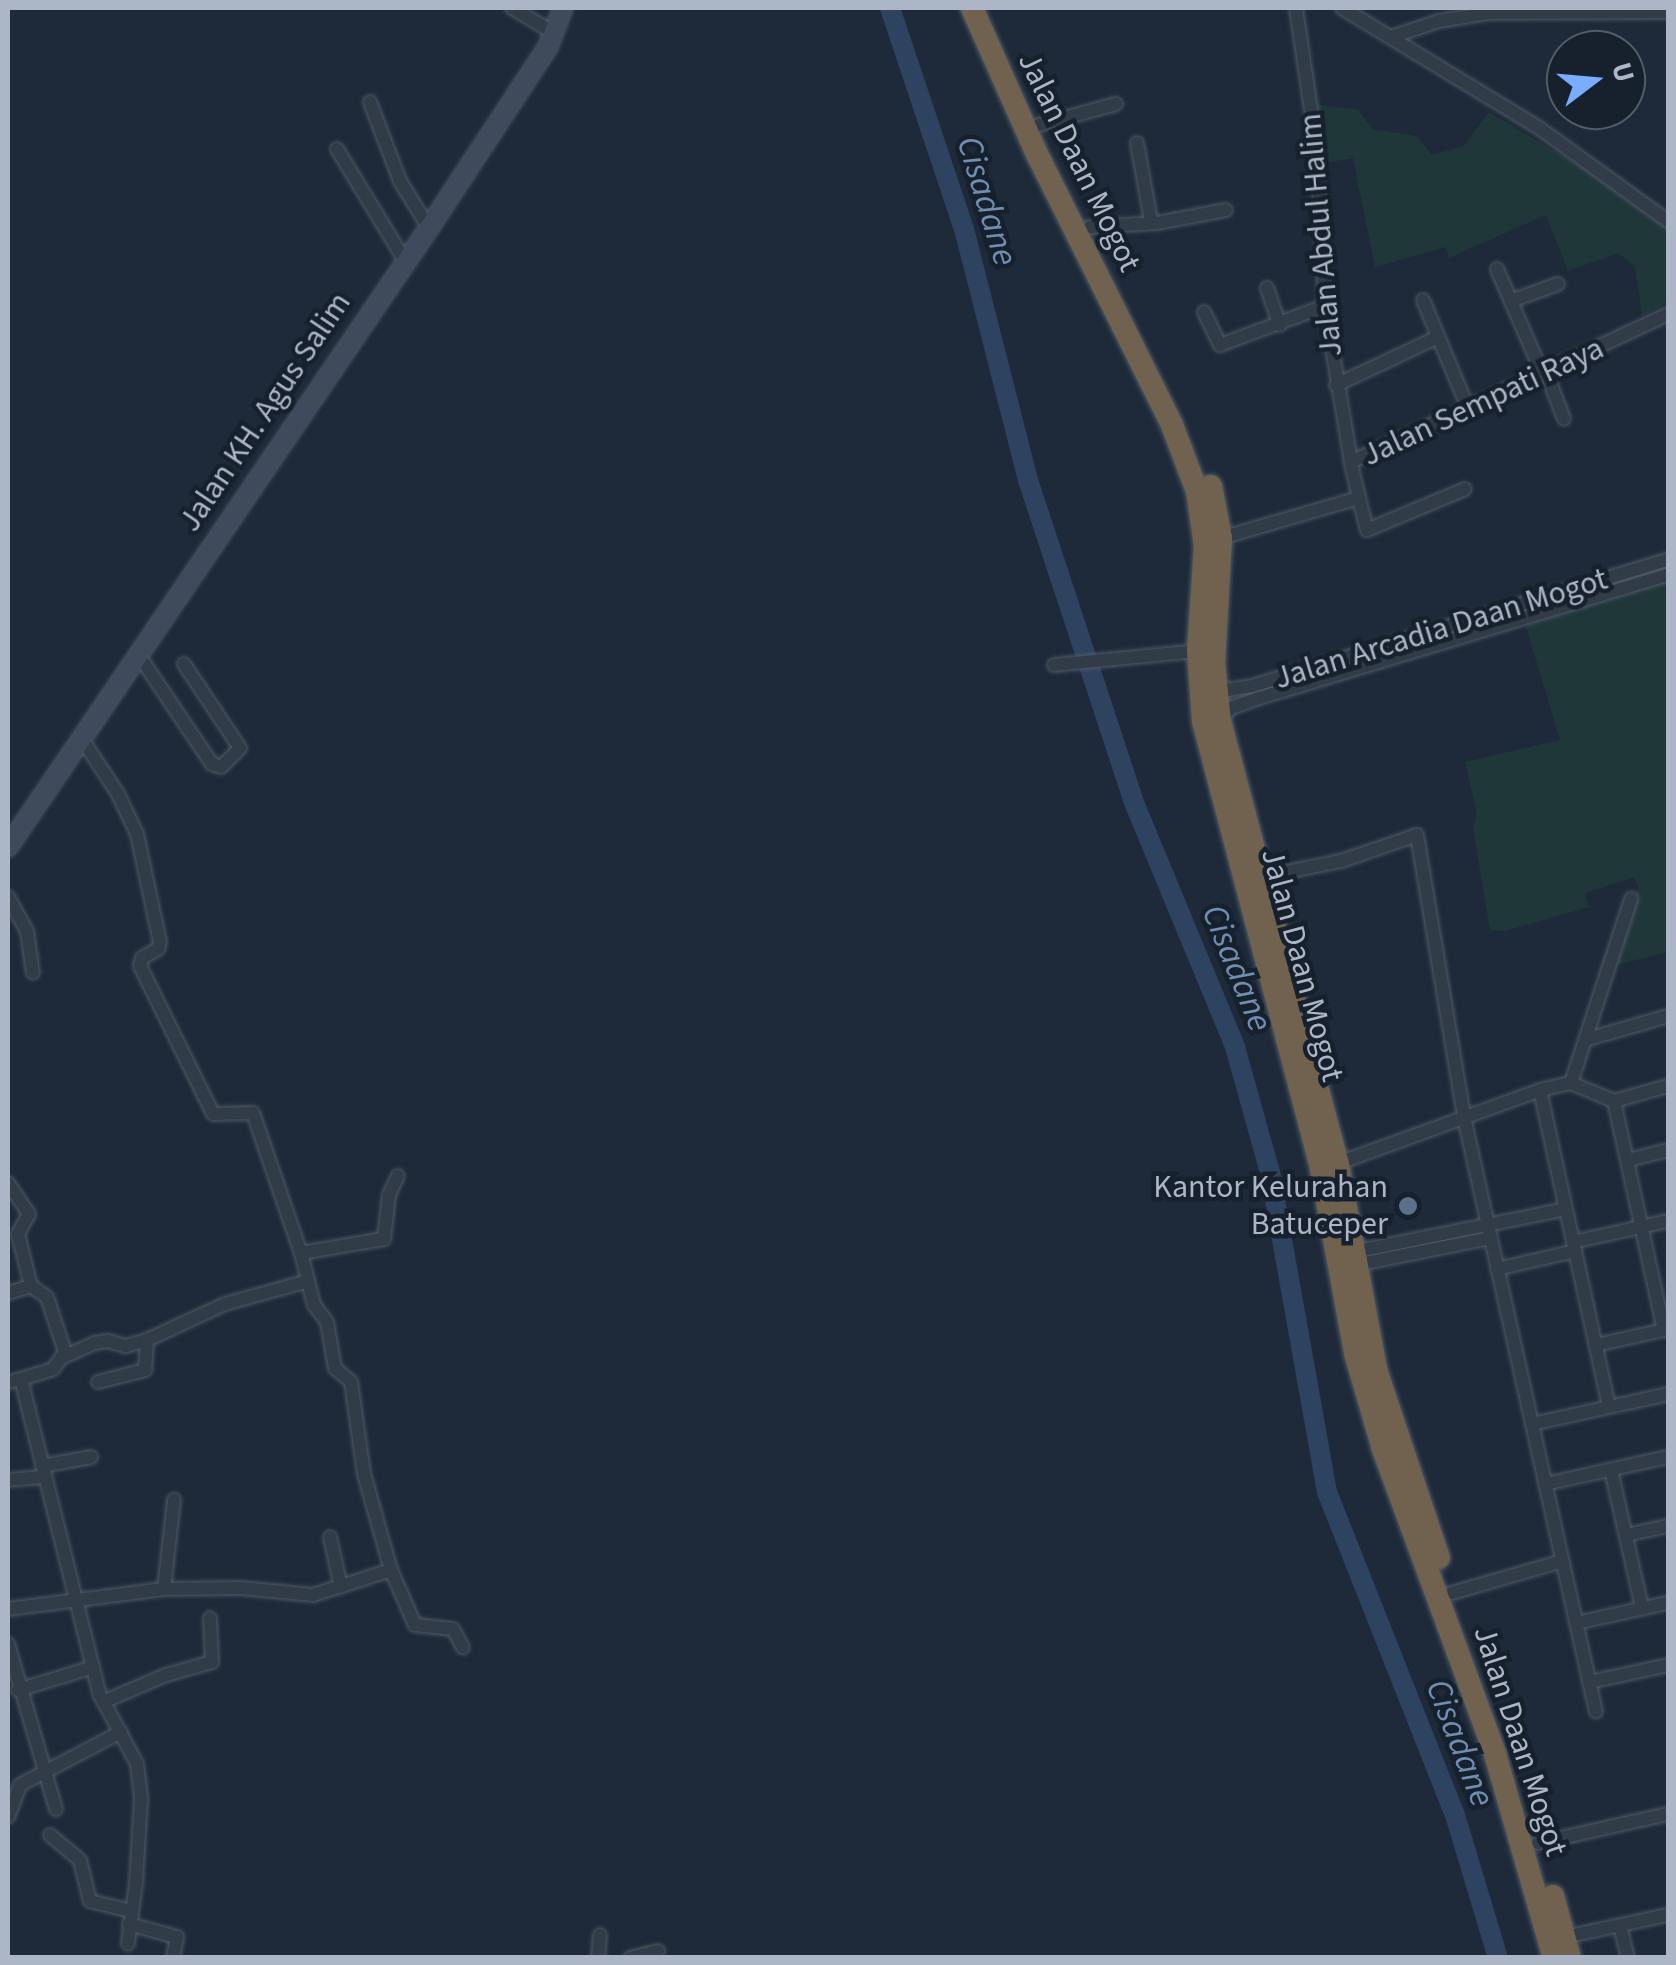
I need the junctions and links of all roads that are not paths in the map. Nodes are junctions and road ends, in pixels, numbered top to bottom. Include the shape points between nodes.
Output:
1 (512, 8) edge
2 (564, 8) edge
3 (972, 8) edge
4 (988, 8) edge
5 (1296, 8) edge
6 (1342, 8) edge
7 (1667, 10) edge
8 (554, 33) junction
9 (1391, 36) junction
10 (370, 102) dead end
11 (1116, 104) dead end
12 (1039, 125) junction
13 (1137, 143) dead end
14 (337, 149) dead end
15 (1226, 210) dead end
16 (1151, 221) junction
17 (1668, 222) edge
18 (1090, 227) junction
19 (429, 228) junction
20 (405, 261) junction
21 (1497, 269) dead end
22 (1558, 284) dead end
23 (1112, 286) junction
24 (1267, 288) dead end
25 (1423, 300) dead end
26 (1511, 301) junction
27 (1325, 306) junction
28 (1204, 312) dead end
29 (1668, 314) edge
30 (1280, 325) junction
31 (1438, 337) junction
32 (1544, 373) junction
33 (1336, 386) junction
34 (1468, 408) junction
35 (1564, 419) dead end
36 (1351, 462) junction
37 (1464, 489) dead end
38 (1359, 498) junction
39 (1221, 538) junction
40 (1668, 560) edge
41 (1668, 575) edge
42 (1198, 651) junction
43 (138, 654) junction
44 (184, 664) dead end
45 (1054, 665) dead end
46 (1215, 683) junction
47 (1220, 720) junction
48 (82, 739) junction
49 (8, 846) edge
50 (1262, 877) junction
51 (8, 897) edge
52 (1630, 899) dead end
53 (33, 973) dead end
54 (1668, 1016) edge
55 (1588, 1039) junction
56 (1571, 1083) junction
57 (1668, 1086) edge
58 (1540, 1090) junction
59 (1614, 1100) junction
60 (1464, 1117) junction
61 (1668, 1150) edge
62 (1628, 1160) junction
63 (1330, 1166) junction
64 (398, 1176) dead end
65 (8, 1184) edge
66 (1566, 1208) junction
67 (1668, 1221) edge
68 (1644, 1226) junction
69 (1489, 1231) junction
70 (1574, 1246) junction
71 (302, 1253) junction
72 (1354, 1258) junction
73 (1497, 1269) junction
74 (308, 1281) junction
75 (31, 1286) junction
76 (8, 1293) edge
77 (1666, 1330) edge
78 (146, 1340) junction
79 (1596, 1345) junction
80 (66, 1354) junction
81 (14, 1380) edge
82 (98, 1382) dead end
83 (1668, 1394) edge
84 (1609, 1407) junction
85 (1532, 1424) junction
86 (1668, 1457) edge
87 (91, 1458) dead end
88 (1612, 1470) junction
89 (44, 1472) junction
90 (8, 1480) edge
91 (1545, 1484) junction
92 (174, 1500) dead end
93 (1668, 1526) edge
94 (1626, 1535) junction
95 (330, 1538) dead end
96 (1562, 1561) junction
97 (392, 1570) junction
98 (340, 1587) junction
99 (164, 1589) junction
100 (1452, 1593) junction
101 (75, 1600) junction
102 (1668, 1603) edge
103 (1642, 1608) junction
104 (8, 1609) edge
105 (210, 1618) dead end
106 (1576, 1623) junction
107 (8, 1644) edge
108 (463, 1648) dead end
109 (1668, 1665) edge
110 (93, 1666) junction
111 (1589, 1682) junction
112 (18, 1690) junction
113 (104, 1702) junction
114 (1596, 1712) dead end
115 (121, 1732) junction
116 (44, 1774) junction
117 (56, 1809) dead end
118 (1668, 1814) edge
119 (8, 1817) edge
120 (50, 1835) dead end
121 (1538, 1843) junction
122 (1668, 1914) edge
123 (130, 1918) junction
124 (1620, 1926) junction
125 (600, 1935) dead end
126 (128, 1943) dead end
127 (658, 1950) dead end
128 (1563, 1951) edge
129 (173, 1958) edge
130 (598, 1958) edge
131 (630, 1958) edge
132 (1628, 1958) edge

1 - 8 street
2 - 8 street, Jalan KH. Agus Salim
3 - 23 highway, Jalan Daan Mogot via 1011,100
4 - 12 highway, Jalan Daan Mogot
5 - 27 street, Jalan Abdul Halim via 1317,150
6 - 9 street
7 - 9 street via 1489,13
8 - 19 street, Jalan KH. Agus Salim
9 - 17 street via 1539,128
10 - 19 street via 400,181
11 - 12 street
12 - 18 highway, Jalan Daan Mogot
13 - 16 street
14 - 20 street
15 - 16 street
16 - 18 street
18 - 23 highway, Jalan Daan Mogot
19 - 20 street, Jalan KH. Agus Salim
20 - 43 street, Jalan KH. Agus Salim
21 - 26 street
22 - 26 street
23 - 39 highway, Jalan Daan Mogot via 1200,453
23 - 42 highway, Jalan Daan Mogot via 1197,491 1205,546
24 - 30 street
25 - 31 street
26 - 32 street
27 - 30 street
27 - 33 street, Jalan Abdul Halim
28 - 30 street via 1220,346
29 - 32 street, Jalan Sempati Raya
31 - 33 street
31 - 34 street
32 - 34 street, Jalan Sempati Raya
32 - 35 street
33 - 36 street, Jalan Abdul Halim
34 - 36 street, Jalan Sempati Raya
36 - 38 street, Jalan Sempati Raya
37 - 38 street via 1367,530
38 - 39 street, Jalan Sempati Raya
39 - 46 highway, Jalan Daan Mogot
40 - 46 street, Jalan Arcadia Daan Mogot via 1252,686 1227,690
41 - 47 street, Jalan Arcadia Daan Mogot via 1239,704
42 - 45 street
42 - 63 highway, Jalan Daan Mogot via 1203,721
43 - 44 street via 220,768 240,748
43 - 48 street, Jalan KH. Agus Salim
46 - 47 highway, Jalan Daan Mogot
47 - 50 highway, Jalan Daan Mogot
48 - 49 street, Jalan KH. Agus Salim
48 - 71 street via 137,834 160,942 140,966 213,1114 253,1113
50 - 60 street via 1417,835
50 - 63 highway, Jalan Daan Mogot
51 - 53 street via 28,931
52 - 55 street
54 - 55 street
55 - 56 street
56 - 58 street
56 - 59 street
57 - 59 street
58 - 60 street
58 - 66 street
59 - 62 street
60 - 63 street
60 - 69 street
61 - 62 street
62 - 68 street
63 - 72 highway, Jalan Daan Mogot
63 - 128 highway, Jalan Daan Mogot via 1355,1354 1368,1401
64 - 71 street via 381,1242
65 - 75 street via 29,1214 18,1234
66 - 69 street
66 - 70 street
67 - 68 street
68 - 70 street
68 - 77 street
69 - 72 street
69 - 73 street
70 - 73 street
70 - 79 street
71 - 74 street
72 - 100 highway, Jalan Daan Mogot via 1389,1417
73 - 85 street
74 - 78 street via 224,1304
74 - 97 street via 314,1305 326,1318 335,1368 351,1382 364,1474
75 - 76 street
75 - 80 street via 48,1297
77 - 79 street
78 - 80 street via 126,1346 101,1341
78 - 82 street via 145,1370
79 - 84 street
80 - 81 street via 53,1369
81 - 89 street
83 - 84 street
84 - 85 street
85 - 91 street
86 - 88 street
87 - 89 street
88 - 91 street
88 - 94 street
89 - 90 street
89 - 101 street
91 - 96 street
92 - 99 street
93 - 94 street
94 - 103 street
95 - 98 street
96 - 100 street
96 - 106 street
97 - 98 street
97 - 108 street via 416,1625 453,1629
98 - 99 street via 301,1596
99 - 101 street
100 - 121 highway, Jalan Daan Mogot
101 - 104 street
101 - 110 street
102 - 103 street
103 - 106 street
105 - 113 street via 212,1662
106 - 111 street
107 - 112 street
109 - 111 street
110 - 112 street
110 - 113 street
111 - 114 street
112 - 116 street
113 - 115 street
115 - 116 street
115 - 123 street via 140,1780
116 - 117 street
116 - 119 street via 19,1787
118 - 121 street
120 - 123 street via 80,1860 90,1901
121 - 128 highway, Jalan Daan Mogot
122 - 124 street
123 - 126 street
123 - 129 street via 177,1937
124 - 128 street
124 - 132 street
125 - 130 street
127 - 131 street

